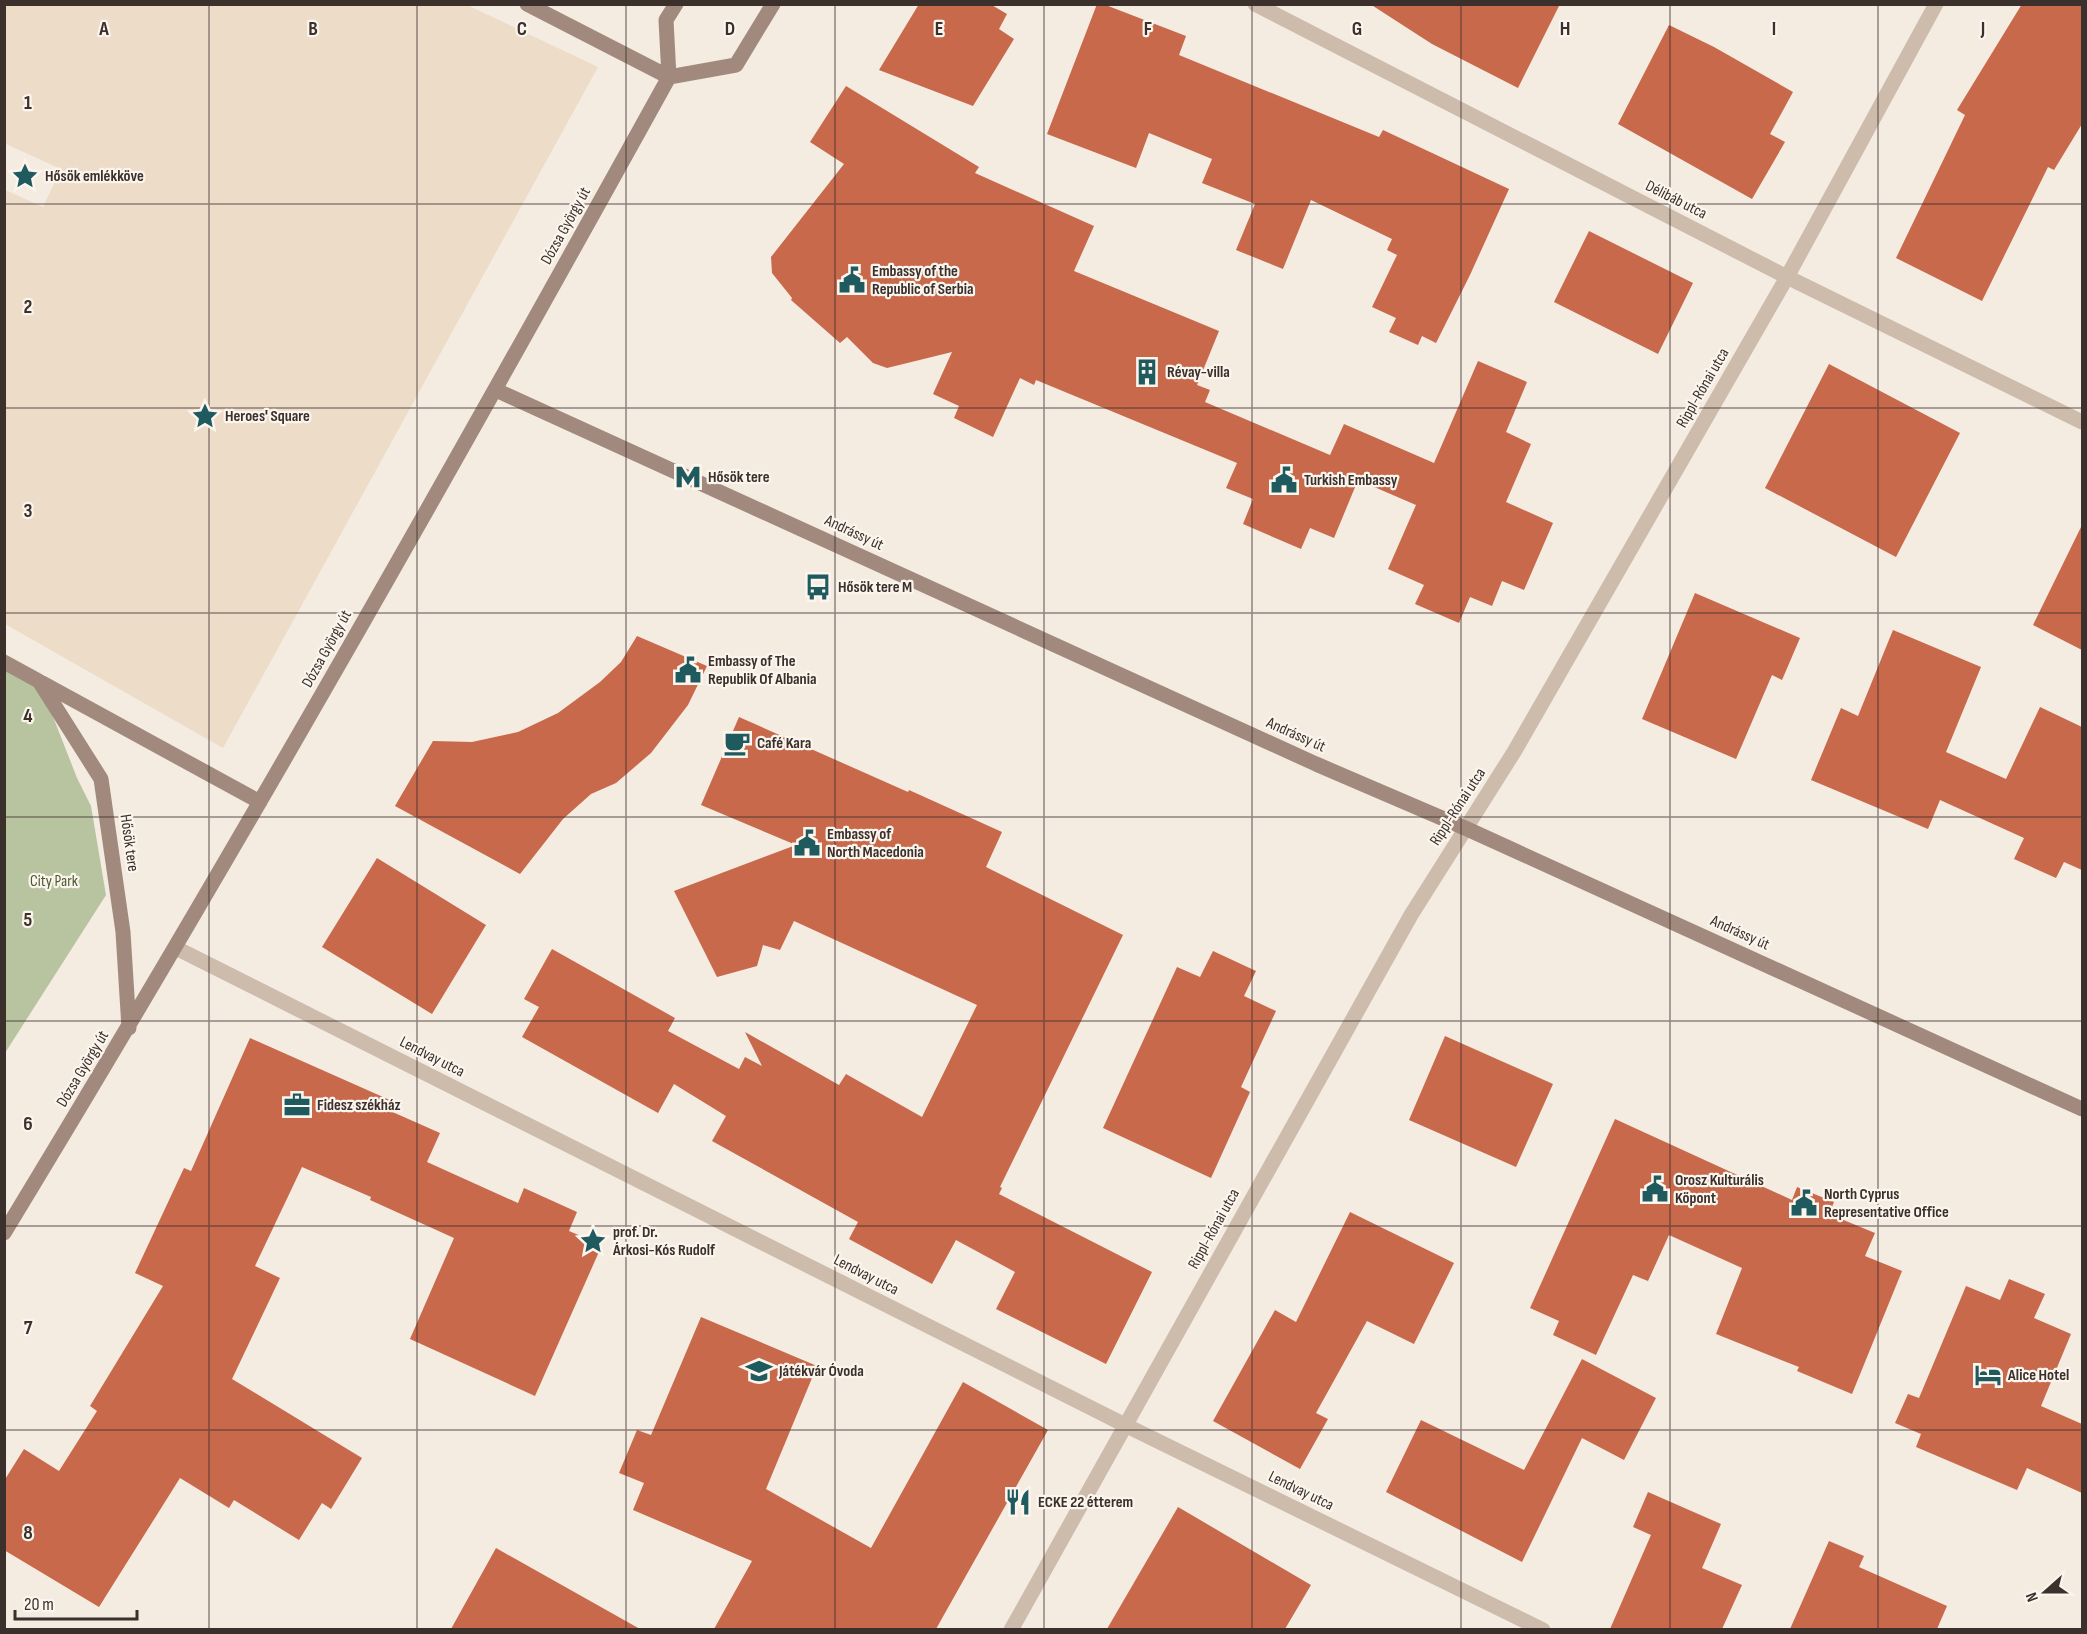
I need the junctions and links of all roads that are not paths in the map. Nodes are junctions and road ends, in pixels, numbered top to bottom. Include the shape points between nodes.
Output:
1 (527, 4) edge
2 (676, 4) edge
3 (773, 4) edge
4 (1255, 4) edge
5 (1936, 4) edge
6 (669, 77) junction
7 (1788, 277) junction
8 (496, 390) junction
9 (2082, 423) edge
10 (4, 662) edge
11 (39, 681) junction
12 (260, 802) junction
13 (1465, 828) junction
14 (176, 948) junction
15 (129, 1028) junction
16 (2082, 1108) edge
17 (4, 1233) edge
18 (1125, 1425) junction
19 (1011, 1629) edge
20 (1543, 1629) edge

1 - 6 main road
2 - 6 main road via 666,20
3 - 6 main road via 736,65
4 - 7 street, Délibáb utca
5 - 7 street, Rippl-Rónai utca
6 - 8 main road, Dózsa György út
7 - 9 street, Délibáb utca
7 - 13 street, Rippl-Rónai utca via 1514,752
8 - 12 main road, Dózsa György út
8 - 13 main road, Andrássy út via 1316,764
10 - 11 main road
11 - 12 main road
11 - 15 main road, Hősök tere via 101,779 123,932
12 - 14 main road, Dózsa György út
13 - 16 main road, Andrássy út
13 - 18 street, Rippl-Rónai utca via 1411,915
14 - 15 main road, Dózsa György út
14 - 18 street, Lendvay utca
15 - 17 main road, Dózsa György út
18 - 19 street, Rippl-Rónai utca
18 - 20 street, Lendvay utca

